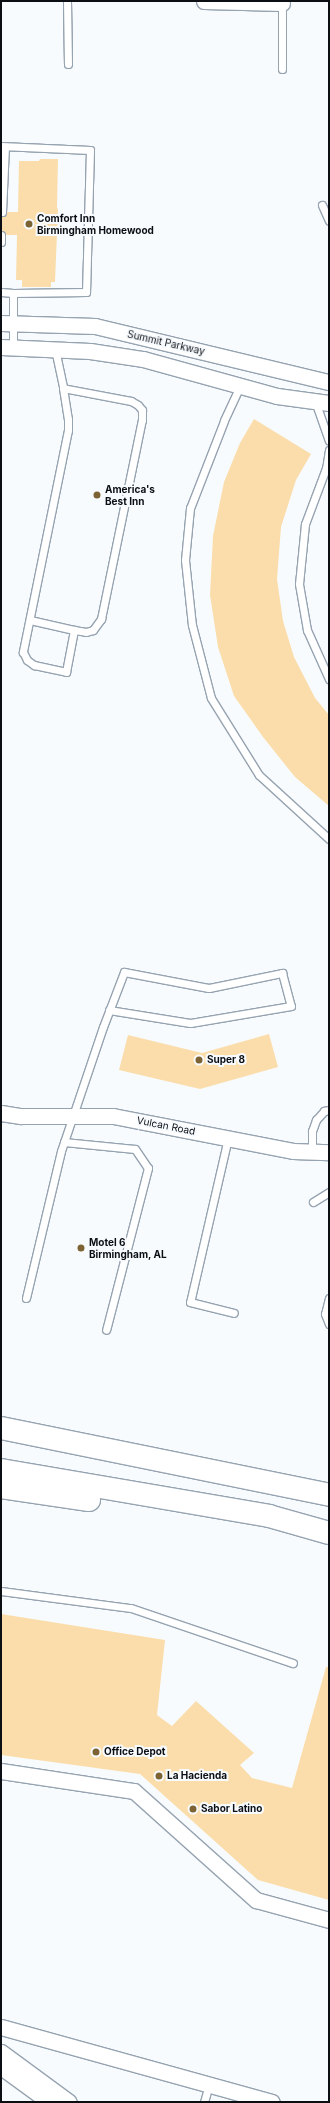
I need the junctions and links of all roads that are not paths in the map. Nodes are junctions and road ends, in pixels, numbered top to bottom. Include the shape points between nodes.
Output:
1 (67, 1) edge
2 (204, 1) edge
3 (282, 2) edge
4 (68, 64) dead end
5 (282, 69) dead end
6 (3, 146) edge
7 (322, 205) dead end
8 (2, 212) dead end
9 (329, 221) edge
10 (1, 235) edge
11 (1, 242) edge
12 (1, 292) edge
13 (13, 293) junction
14 (7, 324) edge
15 (7, 347) edge
16 (56, 349) junction
17 (329, 382) edge
18 (240, 386) junction
19 (63, 388) junction
20 (322, 402) edge
21 (329, 441) edge
22 (329, 450) edge
23 (30, 620) junction
24 (74, 630) junction
25 (329, 679) edge
26 (329, 839) edge
27 (109, 1010) junction
28 (329, 1110) edge
29 (1, 1113) edge
30 (73, 1116) junction
31 (228, 1138) junction
32 (64, 1142) junction
33 (324, 1153) edge
34 (329, 1192) edge
35 (313, 1202) dead end
36 (26, 1298) dead end
37 (329, 1298) edge
38 (234, 1313) dead end
39 (329, 1324) edge
40 (106, 1330) dead end
41 (1, 1428) edge
42 (1, 1470) edge
43 (1, 1487) edge
44 (329, 1495) edge
45 (270, 1516) junction
46 (329, 1533) edge
47 (1, 1591) edge
48 (293, 1663) dead end
49 (1, 1771) edge
50 (329, 1920) edge
51 (1, 2027) edge
52 (1, 2052) edge
53 (1, 2067) edge
54 (209, 2085) junction
55 (49, 2102) edge
56 (69, 2102) edge
57 (204, 2102) edge
58 (272, 2102) edge

1 - 4 lane
2 - 3 street
3 - 5 lane
6 - 8 lane
6 - 13 lane via 90,150 86,292
7 - 9 lane
10 - 11 lane
12 - 13 lane
13 - 14 lane
14 - 15 lane
14 - 17 street, Summit Parkway via 95,326
15 - 16 street, Summit Parkway
16 - 18 street, Summit Parkway via 143,359
16 - 19 lane
18 - 20 street, Summit Parkway via 277,396
18 - 26 lane via 190,508 185,560 192,625 211,698 258,775
19 - 23 lane via 68,430
19 - 24 lane via 131,402 142,410 101,619 93,630
20 - 21 lane
22 - 25 lane via 326,468 305,524 299,584 307,630
23 - 24 lane
23 - 24 lane via 24,652 27,660 34,665 66,672
27 - 27 lane via 124,972 209,988 282,973 291,1006 190,1023
27 - 30 lane
28 - 33 lane via 324,1111 316,1120 312,1131
29 - 30 street, Vulcan Road via 21,1116
30 - 31 street, Vulcan Road via 113,1116
30 - 32 lane
31 - 33 street, Vulcan Road via 294,1151
31 - 38 lane via 190,1302
32 - 36 lane
32 - 40 lane via 135,1149 148,1168
34 - 35 lane
37 - 39 lane via 325,1314
41 - 44 highway
42 - 45 highway
43 - 45 highway via 189,1515
45 - 46 highway
47 - 48 lane via 131,1608
49 - 50 street via 134,1791 256,1900
51 - 54 street
52 - 56 street
53 - 55 street
54 - 57 lane
54 - 58 street

